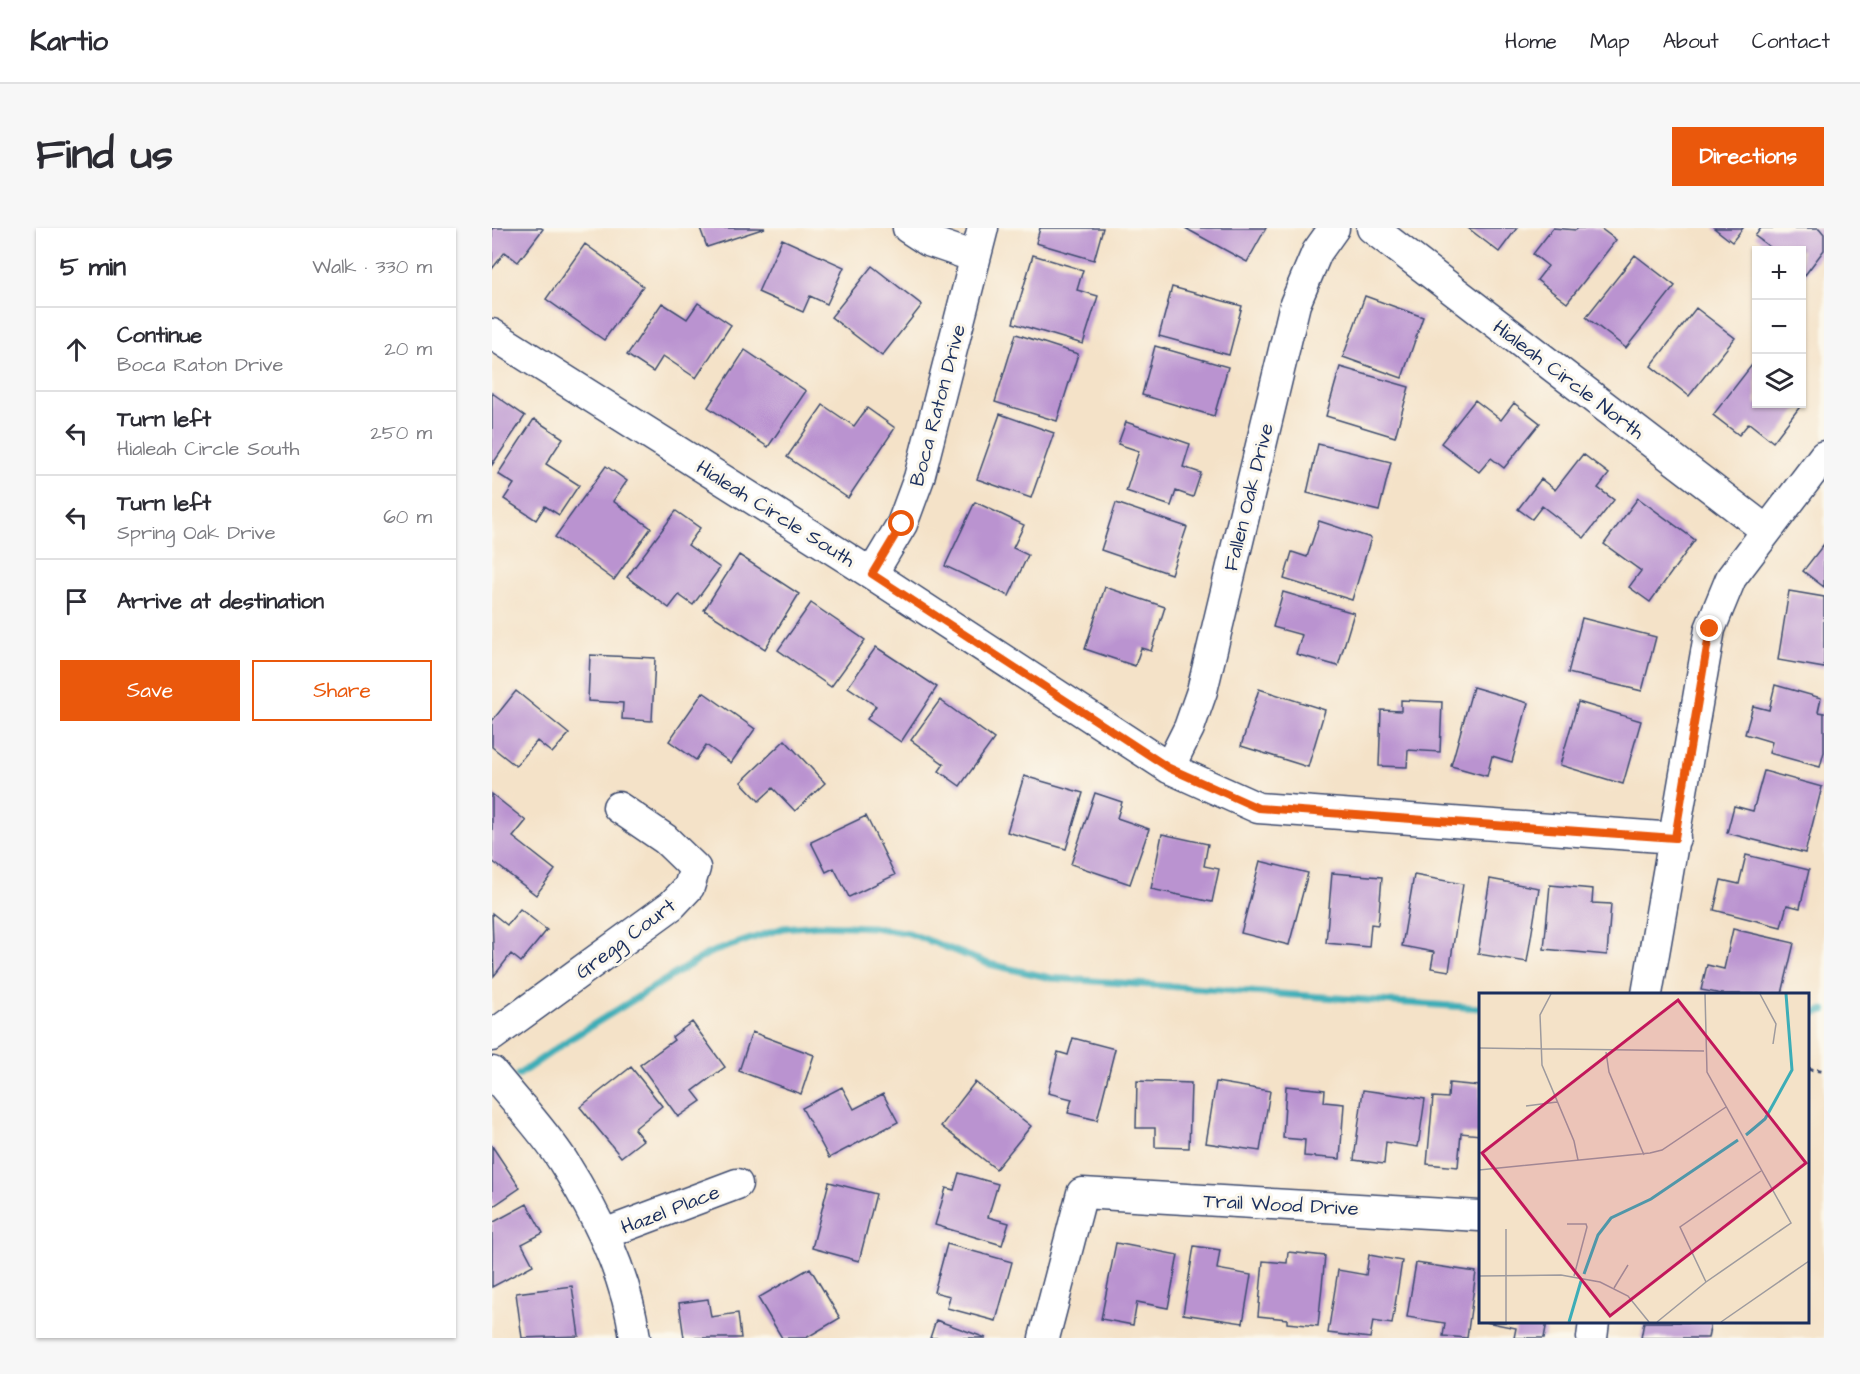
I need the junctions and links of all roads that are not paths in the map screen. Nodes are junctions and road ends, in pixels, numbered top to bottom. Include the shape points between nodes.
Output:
1 (908, 228) edge
2 (983, 228) edge
3 (1334, 228) edge
4 (1372, 228) edge
5 (975, 257) junction
6 (492, 334) edge
7 (1824, 456) edge
8 (1766, 530) junction
9 (872, 574) junction
10 (1169, 768) junction
11 (618, 807) dead end
12 (1675, 838) junction
13 (1647, 993) edge
14 (492, 1036) edge
15 (492, 1072) edge
16 (737, 1184) dead end
17 (1479, 1216) edge
18 (604, 1234) junction
19 (1594, 1323) edge
20 (635, 1338) edge
21 (1044, 1338) edge
22 (1592, 1338) edge

1 - 5 street via 928,241
2 - 5 street, Boca Raton Drive
3 - 10 street, Fallen Oak Drive via 1317,252 1295,304 1202,691 1189,729
4 - 8 street, Hialeah Circle North
5 - 9 street, Boca Raton Drive via 919,478 902,524
6 - 9 street, Hialeah Circle South
7 - 8 street
8 - 12 street via 1731,578 1710,629
9 - 10 street, Hialeah Circle South
10 - 12 street, Hialeah Circle South via 1258,808
11 - 14 street, Gregg Court via 665,839 695,868 689,887 672,905
12 - 13 street
15 - 18 street via 562,1160
16 - 18 street, Hazel Place
17 - 21 street, Trail Wood Drive via 1082,1193
18 - 20 street via 632,1313
19 - 22 street

